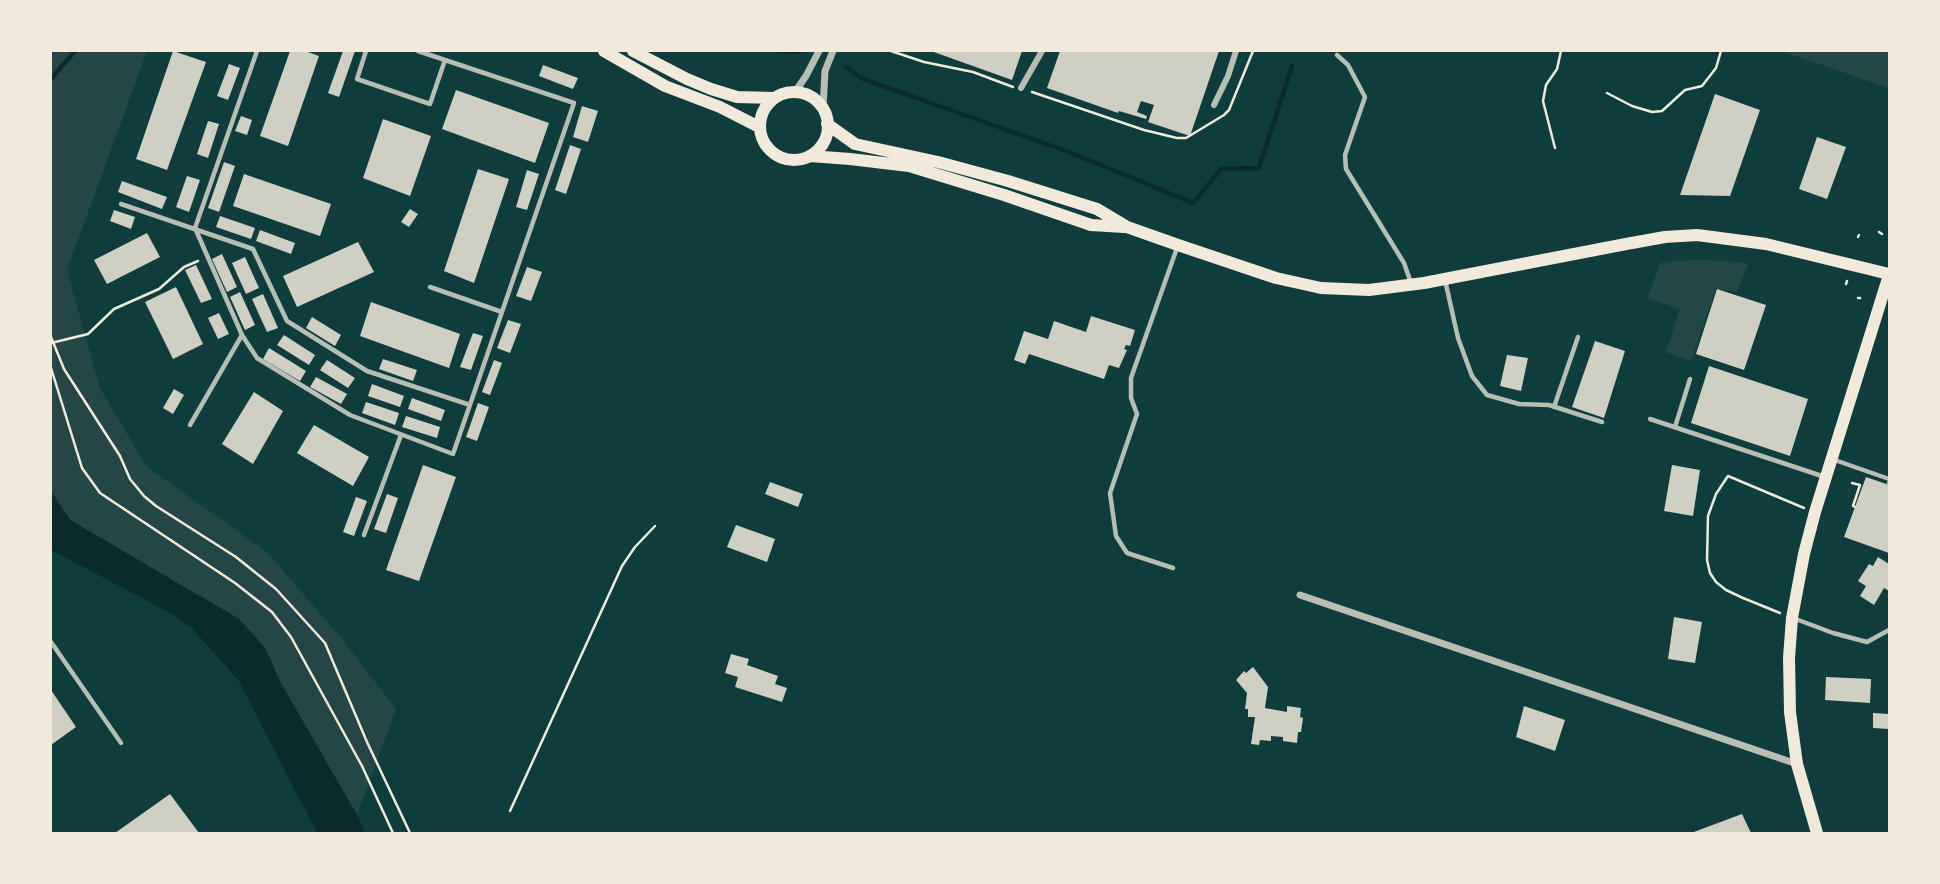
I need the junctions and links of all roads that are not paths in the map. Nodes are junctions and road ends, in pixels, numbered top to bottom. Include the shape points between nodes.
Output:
1 (257, 51) edge
2 (366, 51) edge
3 (419, 51) edge
4 (604, 51) edge
5 (633, 51) edge
6 (819, 51) edge
7 (833, 51) edge
8 (1042, 51) edge
9 (1236, 51) edge
10 (1337, 55) dead end
11 (445, 60) junction
12 (1021, 88) road end
13 (795, 92) junction
14 (774, 98) junction
15 (1214, 105) dead end
16 (822, 108) junction
17 (827, 124) junction
18 (759, 127) junction
19 (810, 156) junction
20 (121, 204) dead end
21 (1127, 227) junction
22 (195, 228) junction
23 (1178, 245) junction
24 (1889, 275) edge
25 (1444, 279) junction
26 (1412, 285) junction
27 (430, 287) dead end
28 (502, 312) junction
29 (242, 335) junction
30 (1578, 337) dead end
31 (1690, 379) dead end
32 (470, 405) junction
33 (1553, 407) junction
34 (1650, 419) dead end
35 (1602, 422) dead end
36 (190, 425) dead end
37 (1675, 428) junction
38 (401, 435) junction
39 (1832, 459) junction
40 (1826, 477) junction
41 (1889, 482) edge
42 (364, 535) dead end
43 (1173, 568) dead end
44 (1300, 595) dead end
45 (1792, 618) junction
46 (1889, 629) edge
47 (51, 642) edge
48 (121, 743) dead end
49 (1797, 764) junction
50 (1817, 833) edge

1 - 22 lane
2 - 11 lane via 356,79 430,104
3 - 11 lane
4 - 18 main road via 665,86
5 - 14 main road via 711,89 737,97
6 - 13 street
7 - 16 street via 825,71
8 - 12 street
9 - 15 street
10 - 26 lane via 1348,65 1365,97 1345,155 1346,169 1404,263
11 - 28 lane via 574,103
13 - 14 main road
13 - 16 main road via 815,99
14 - 18 main road
16 - 17 main road
17 - 19 main road via 825,140
17 - 21 main road via 855,144 1008,181 1097,209
18 - 19 main road via 775,155 798,160
19 - 21 main road via 909,166 1091,225
20 - 22 lane
21 - 23 main road
22 - 29 lane
22 - 32 lane via 253,249 287,321 367,371
23 - 26 main road via 1321,288 1370,290
23 - 43 lane via 1131,378 1137,414 1110,493 1116,536 1127,553
24 - 25 main road via 1766,244 1697,235 1665,237
24 - 39 main road
25 - 26 main road
25 - 33 lane via 1458,338 1472,376 1487,396
27 - 28 lane
28 - 32 lane
29 - 36 lane
29 - 38 lane via 257,358 350,415
30 - 33 lane
31 - 37 lane
32 - 38 lane via 453,454
33 - 35 lane
34 - 37 lane
37 - 40 lane
38 - 42 lane
39 - 40 main road
39 - 41 lane
40 - 45 main road
44 - 49 street
45 - 46 lane via 1867,642
45 - 49 main road via 1790,712
47 - 48 lane
49 - 50 main road

